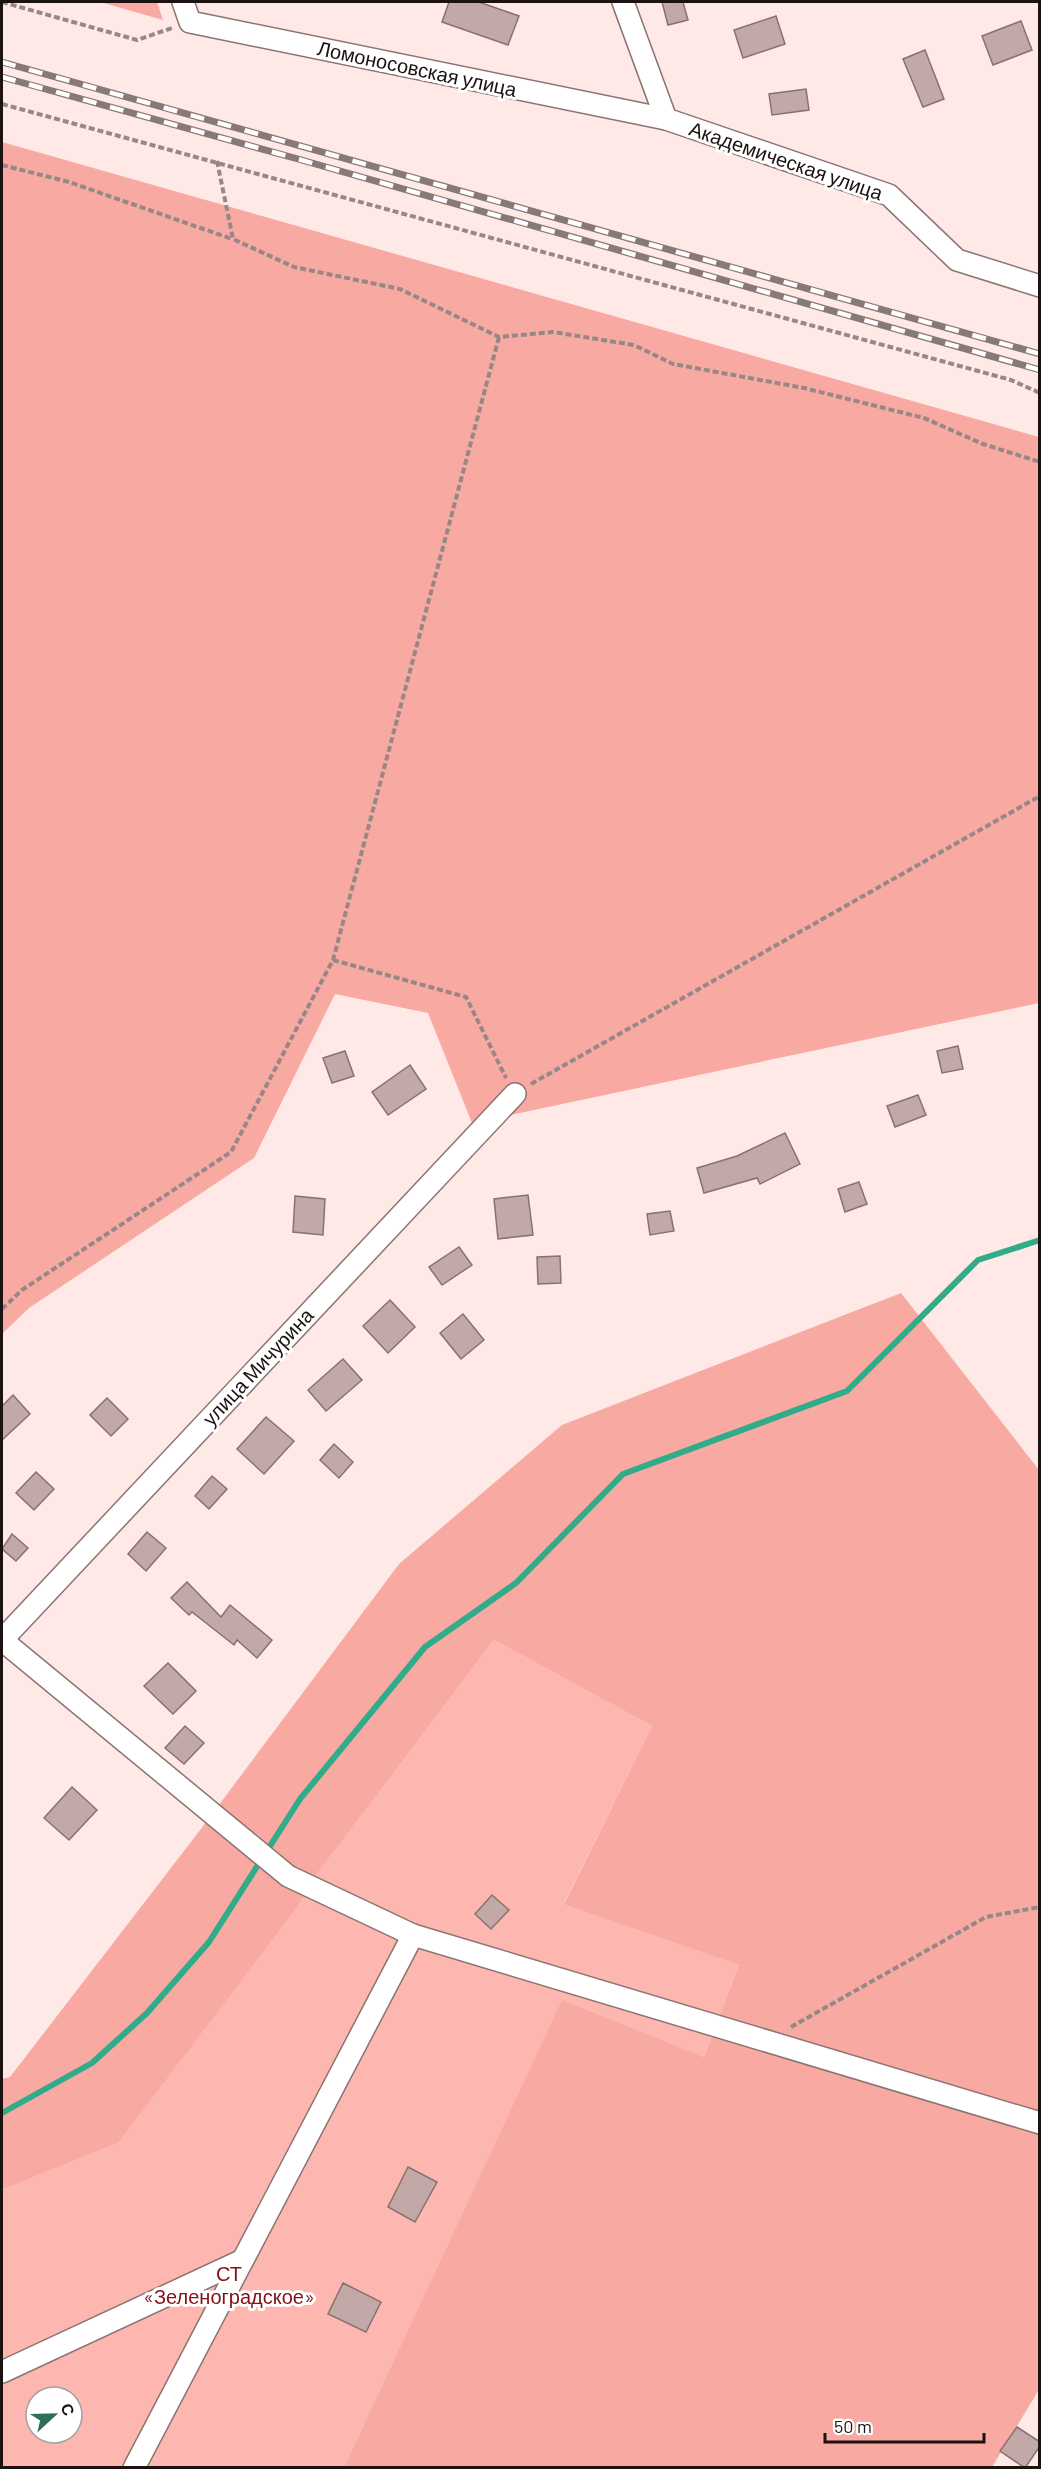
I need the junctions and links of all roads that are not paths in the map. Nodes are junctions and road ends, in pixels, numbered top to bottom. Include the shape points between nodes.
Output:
1 (183, 2) edge
2 (623, 2) edge
3 (666, 120) junction
4 (1040, 286) edge
5 (514, 1094) road end
6 (2, 1640) edge
7 (413, 1935) junction
8 (1040, 2123) edge
9 (243, 2260) junction
10 (2, 2372) edge
11 (134, 2468) edge

1 - 3 street, Ломоносовская улица via 190,22
2 - 3 street, Академическая улица
3 - 4 street, Академическая улица via 889,195 957,260
5 - 6 street, улица Мичурина
6 - 7 street via 288,1876
7 - 8 street
7 - 9 street
9 - 10 street
9 - 11 street

